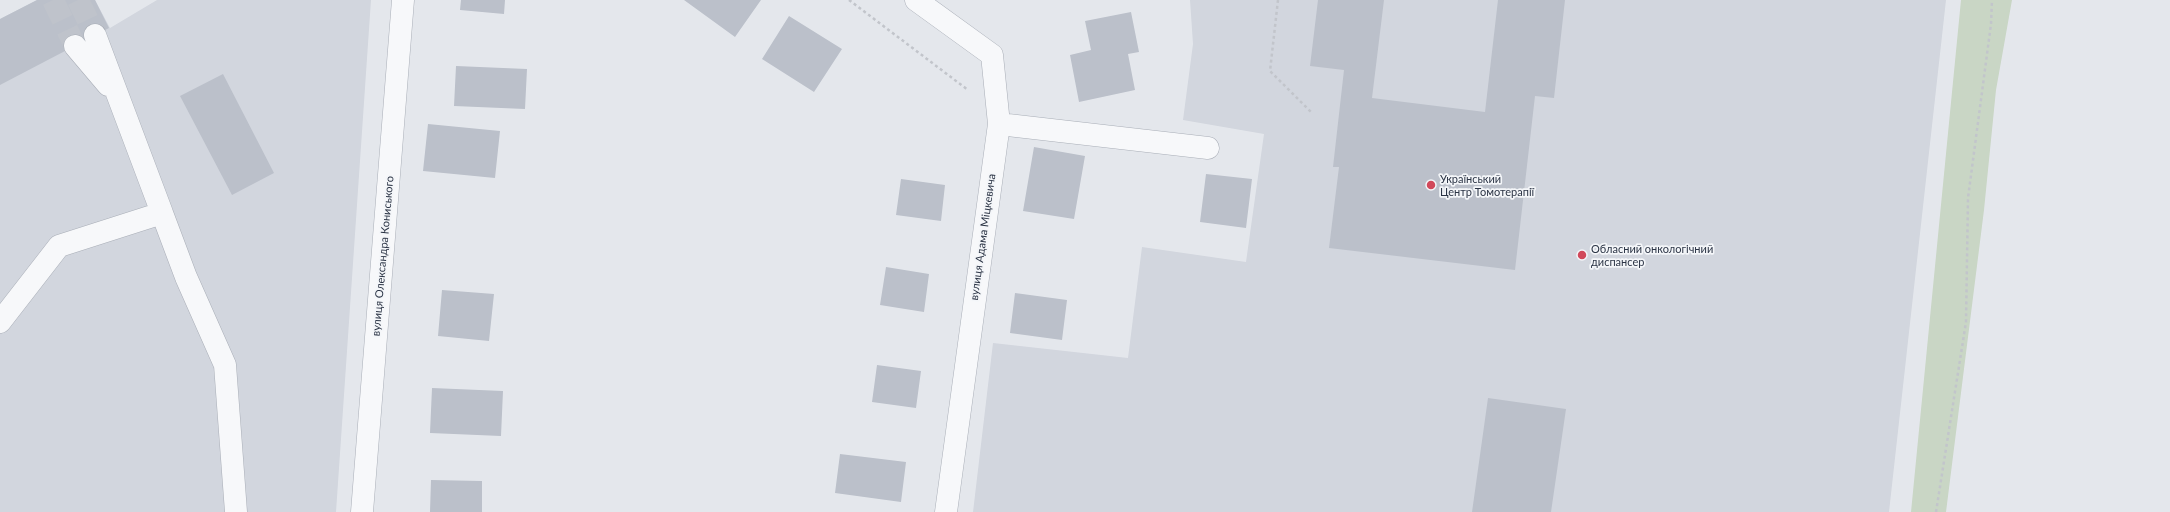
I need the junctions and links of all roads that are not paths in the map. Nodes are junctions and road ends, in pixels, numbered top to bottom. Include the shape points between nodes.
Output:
1 (404, 0) edge
2 (916, 0) edge
3 (95, 35) tunnel mouth
4 (75, 46) tunnel mouth
5 (117, 97) junction
6 (999, 124) junction
7 (1208, 148) dead end
8 (162, 212) junction
9 (0, 322) edge
10 (236, 512) edge
11 (362, 512) edge
12 (946, 512) edge

1 - 11 street, вулиця Олександра Кониського
2 - 6 street, вулиця Адама Міцкевича via 992,55
3 - 5 street
4 - 5 street
5 - 8 street
6 - 7 street
6 - 12 street, вулиця Адама Міцкевича
8 - 9 street via 59,246
8 - 10 street via 186,277 225,365

